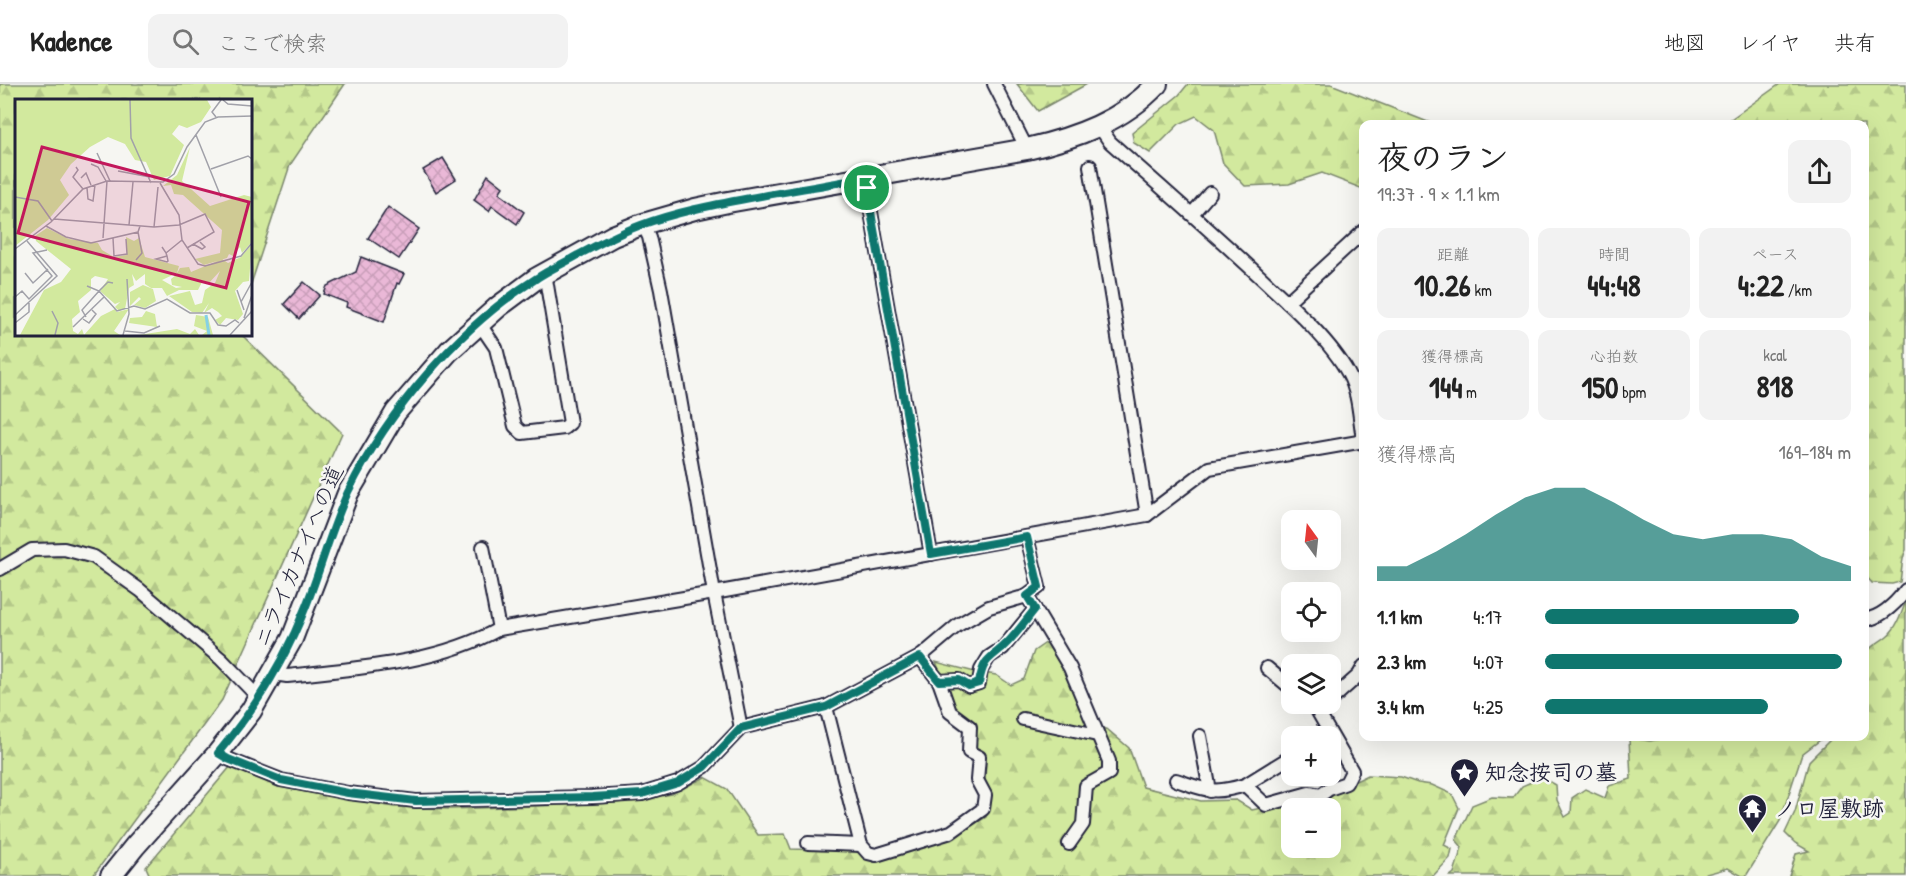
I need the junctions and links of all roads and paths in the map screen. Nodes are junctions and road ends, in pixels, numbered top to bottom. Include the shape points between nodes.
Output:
1 (994, 84) edge
2 (1157, 84) edge
3 (1099, 126) junction
4 (1027, 149) junction
5 (1090, 166) dead end
6 (865, 178) junction
7 (1210, 193) dead end
8 (1192, 214) junction
9 (643, 224) junction
10 (1359, 236) edge
11 (545, 273) junction
12 (1287, 302) junction
13 (479, 323) junction
14 (1359, 411) edge
15 (1359, 443) edge
16 (1148, 515) junction
17 (1027, 537) junction
18 (483, 547) dead end
19 (931, 554) junction
20 (0, 569) edge
21 (1906, 590) edge
22 (714, 593) junction
23 (1027, 596) junction
24 (1035, 609) junction
25 (1869, 620) edge
26 (499, 629) junction
27 (920, 657) junction
28 (1267, 668) dead end
29 (274, 674) junction
30 (1359, 675) edge
31 (1281, 680) edge
32 (939, 681) junction
33 (1341, 691) edge
34 (259, 698) junction
35 (826, 707) junction
36 (1023, 719) dead end
37 (741, 728) junction
38 (1097, 735) junction
39 (1200, 736) dead end
40 (218, 753) junction
41 (1341, 755) edge
42 (1281, 763) edge
43 (1176, 780) dead end
44 (1245, 785) junction
45 (1341, 785) edge
46 (1338, 786) edge
47 (1210, 791) junction
48 (808, 843) dead end
49 (1069, 844) dead end
50 (861, 845) junction
51 (111, 876) edge

1 - 4 street
2 - 3 main road, ニライカナイへの道 via 1128,109
3 - 4 main road, ニライカナイへの道
3 - 8 street via 1110,142
4 - 6 main road, ニライカナイへの道
5 - 16 street
6 - 9 main road, ニライカナイへの道 via 706,207
6 - 19 street
7 - 8 street
8 - 12 street
9 - 11 main road, ニライカナイへの道
9 - 22 street via 661,290
10 - 12 street
11 - 13 main road, ニライカナイへの道
11 - 13 street via 570,423 564,428 522,433 515,426 496,348
12 - 14 street via 1336,354 1349,374
13 - 29 main road, ニライカナイへの道 via 396,412 371,453 348,493 303,613
15 - 16 street via 1209,468
16 - 17 street
17 - 19 street
17 - 23 street via 1039,587
18 - 26 street
19 - 22 street
20 - 34 street via 32,550 64,549 94,557 140,590
21 - 25 street via 1896,604
22 - 26 street
22 - 37 street
23 - 24 street
23 - 27 street via 989,607 958,625
24 - 32 street via 1003,648 988,657 979,683 969,686 959,680
24 - 38 street via 1070,668
26 - 29 street via 480,639 402,662 287,676
27 - 32 street
27 - 35 street
28 - 31 street
29 - 34 main road, ニライカナイへの道
30 - 33 street
32 - 50 street via 950,712 970,727 969,752 979,757 977,780 986,795 983,809 951,832 876,855
34 - 40 main road, ニライカナイへの道
35 - 37 street
35 - 50 street
36 - 38 street
37 - 40 street via 704,767 678,783 642,794 592,797 416,801 348,793 281,780
38 - 49 street via 1109,761 1109,773 1086,786 1083,824
39 - 47 street
40 - 51 main road, ニライカナイへの道
41 - 45 street via 1352,771
42 - 44 street
43 - 47 street
44 - 46 street via 1266,805 1310,793 1321,795
44 - 47 street
48 - 50 street

